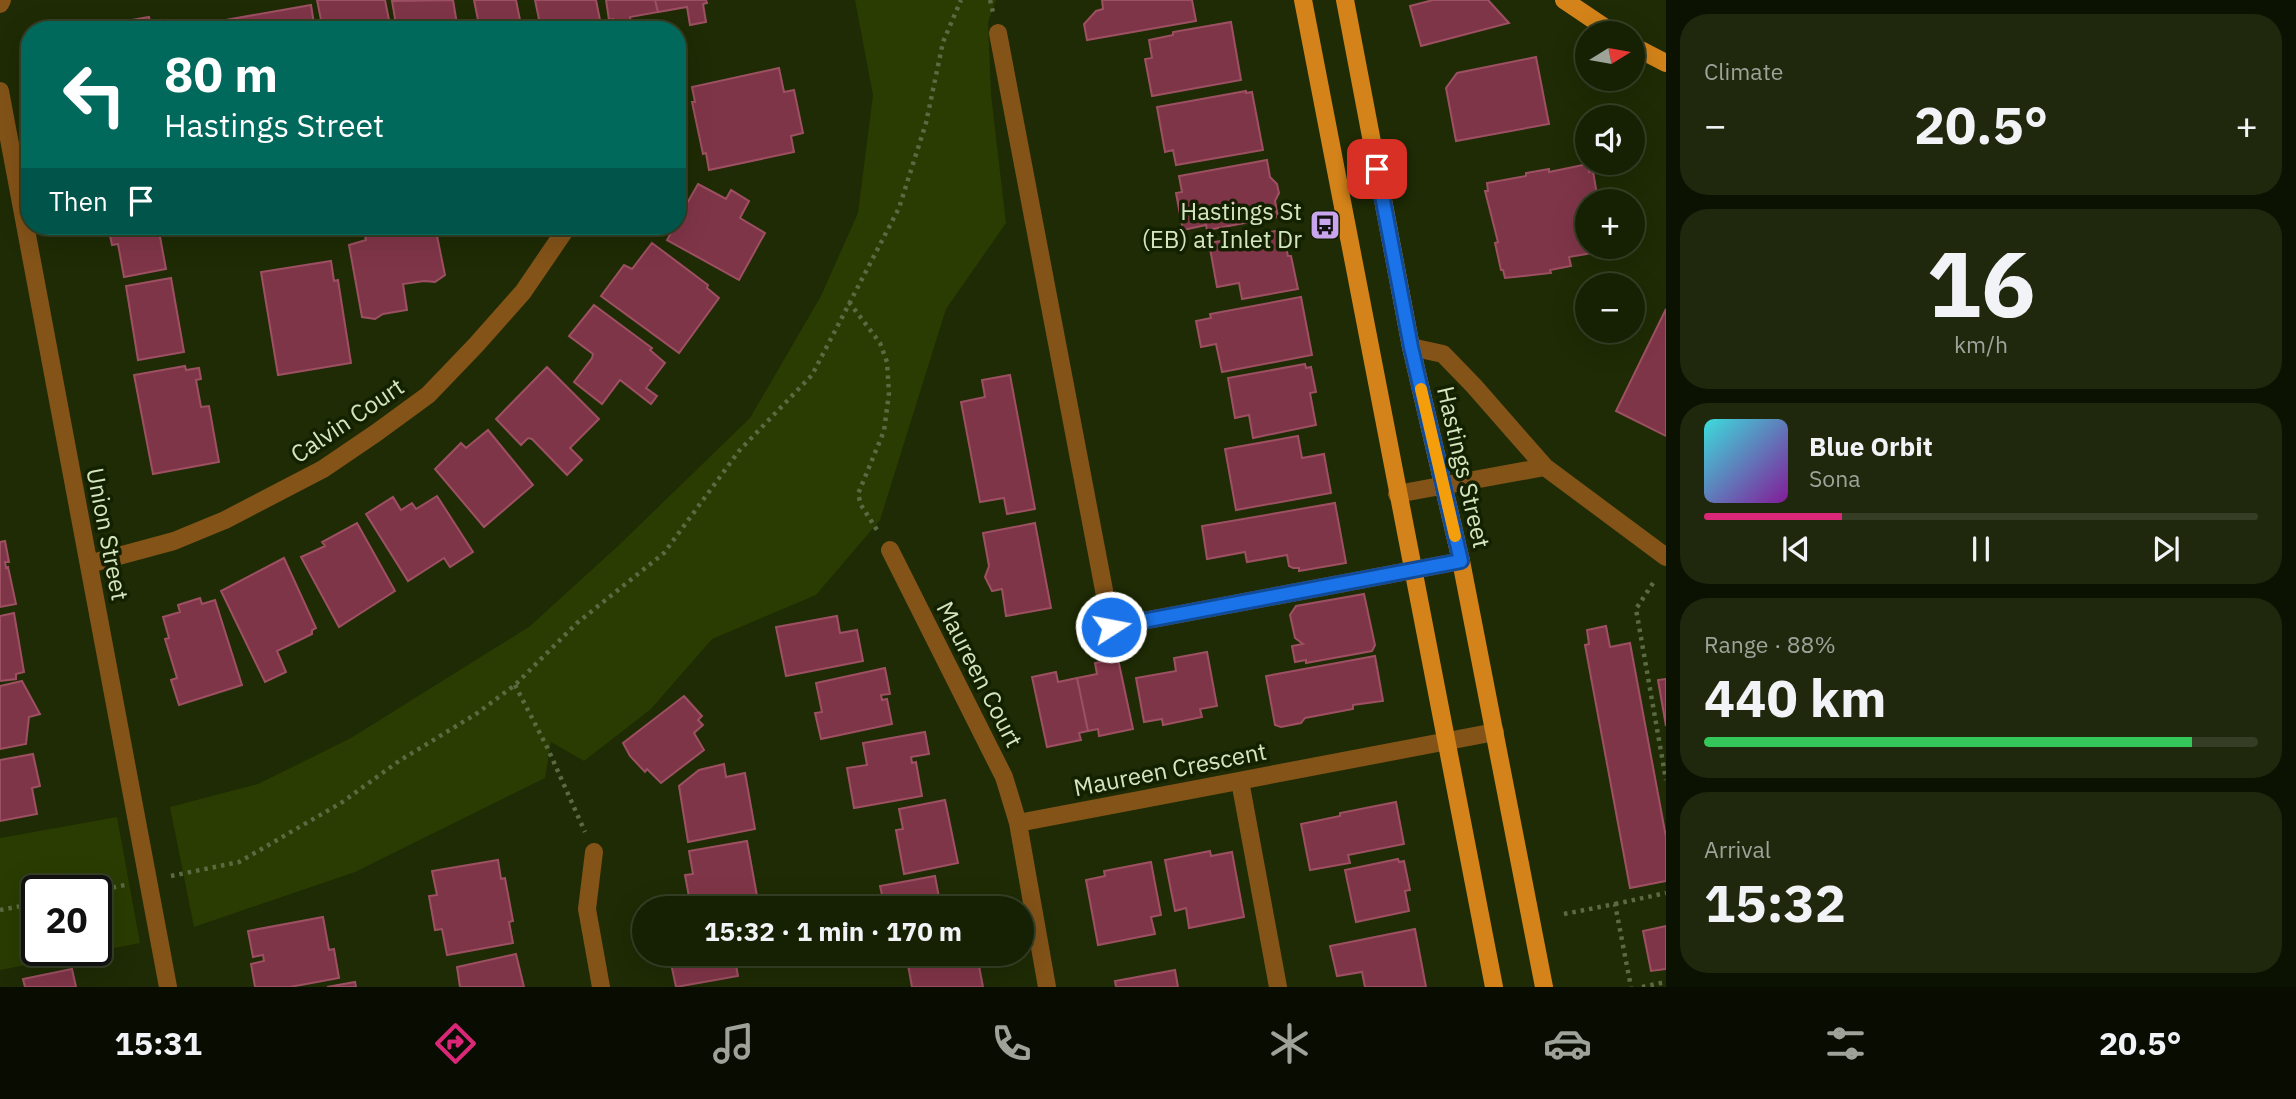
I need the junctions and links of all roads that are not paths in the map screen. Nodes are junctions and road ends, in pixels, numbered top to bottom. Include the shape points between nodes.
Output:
1 (1303, 0) edge
2 (1345, 0) edge
3 (1564, 0) edge
4 (1595, 21) edge
5 (998, 33) dead end
6 (1645, 52) edge
7 (1666, 63) edge
8 (0, 91) edge
9 (21, 203) edge
10 (27, 235) edge
11 (562, 235) edge
12 (1411, 347) junction
13 (1545, 467) junction
14 (1444, 485) junction
15 (1397, 494) junction
16 (890, 550) road end
17 (1666, 557) edge
18 (1461, 561) junction
19 (89, 564) junction
20 (1413, 569) junction
21 (1495, 732) junction
22 (1445, 741) junction
23 (1240, 781) junction
24 (1018, 823) junction
25 (594, 852) road end
26 (168, 987) edge
27 (601, 987) edge
28 (1046, 987) edge
29 (1278, 987) edge
30 (1494, 987) edge
31 (1544, 987) edge

1 - 15 main road
2 - 12 main road, Hastings Street
3 - 4 main road
5 - 20 street via 1111,627
6 - 7 main road
8 - 9 street, Union Street
10 - 19 street, Union Street
11 - 19 street, Calvin Court via 523,292 477,345 428,395 376,433 323,469 225,520 174,541
12 - 13 street via 1443,354
12 - 14 main road, Hastings Street
13 - 14 street
13 - 17 street
14 - 15 street
14 - 18 main road, Hastings Street
15 - 20 main road
16 - 24 street, Maureen Court via 1004,777
18 - 20 street
18 - 21 main road, Hastings Street
19 - 26 street, Union Street
20 - 22 main road
21 - 22 street, Maureen Crescent
21 - 31 main road, Hastings Street
22 - 23 street, Maureen Crescent
22 - 30 main road
23 - 24 street, Maureen Crescent
23 - 29 street
24 - 28 street
25 - 27 street via 587,909

